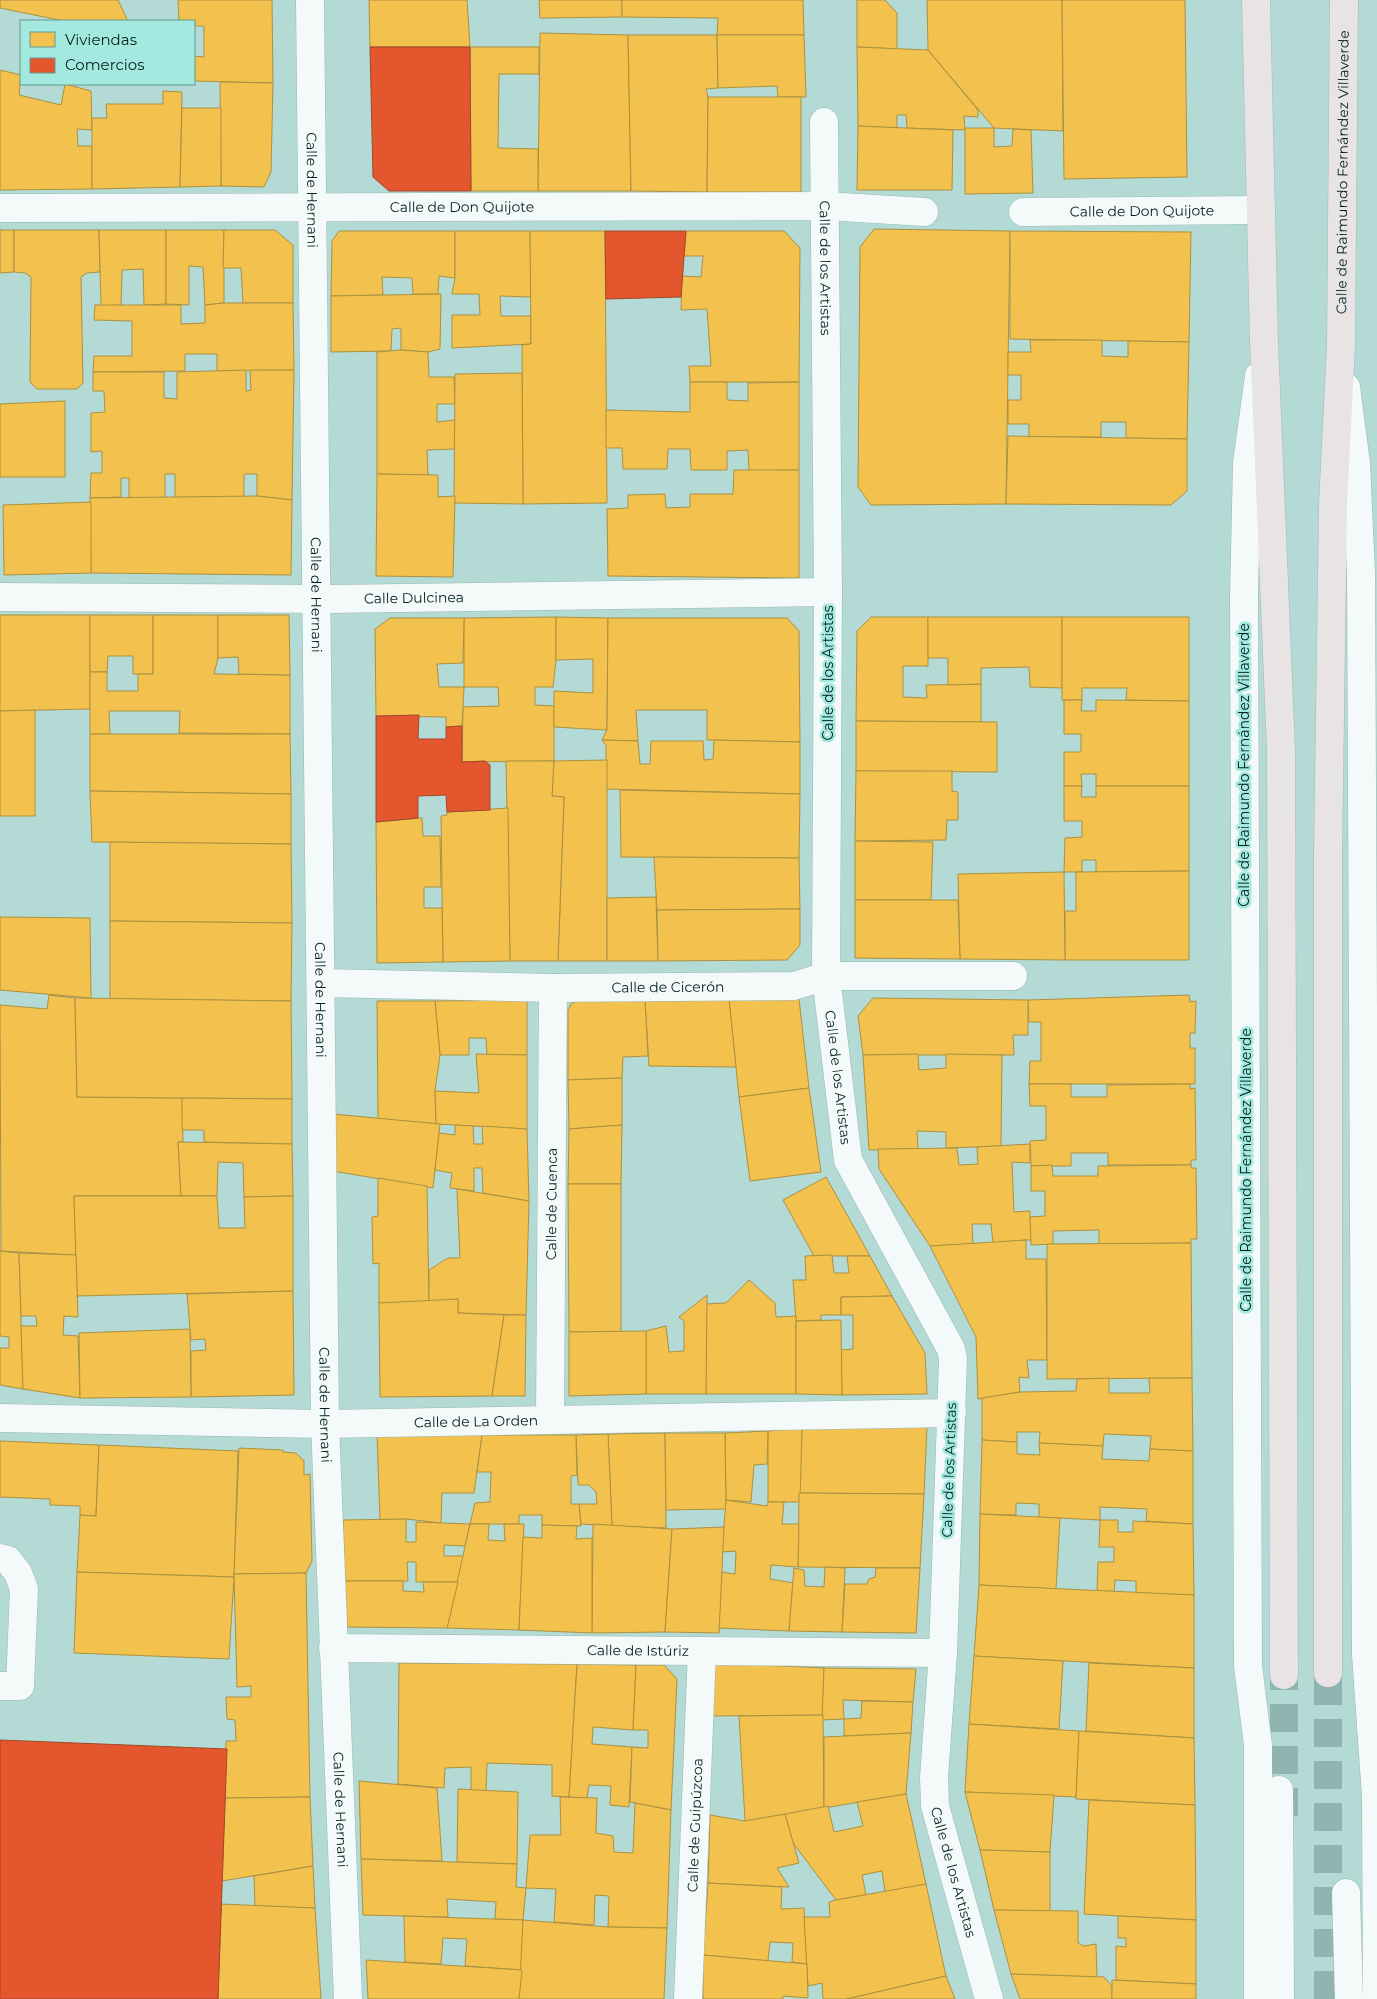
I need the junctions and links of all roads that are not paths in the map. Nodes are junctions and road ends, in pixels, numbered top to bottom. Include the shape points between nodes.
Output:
1 (310, 0) edge
2 (1256, 0) edge
3 (1344, 0) edge
4 (824, 122) dead end
5 (311, 206) junction
6 (826, 206) junction
7 (0, 208) edge
8 (1261, 210) junction
9 (924, 212) dead end
10 (1023, 212) dead end
11 (1264, 342) junction
12 (1341, 345) junction
13 (828, 592) junction
14 (0, 597) edge
15 (316, 599) junction
16 (1370, 669) edge
17 (826, 976) junction
18 (1013, 976) dead end
19 (322, 983) junction
20 (553, 988) junction
21 (1371, 1371) edge
22 (952, 1413) junction
23 (0, 1418) edge
24 (550, 1419) junction
25 (325, 1424) junction
26 (0, 1558) edge
27 (333, 1648) junction
28 (702, 1651) junction
29 (943, 1653) junction
30 (1328, 1673) tunnel mouth
31 (1284, 1675) tunnel mouth
32 (0, 1686) edge
33 (1279, 1790) tunnel mouth
34 (1346, 1893) dead end
35 (348, 1999) edge
36 (688, 1999) edge
37 (989, 1999) edge
38 (1258, 1999) edge
39 (1280, 1999) edge
40 (1349, 1999) edge
41 (1377, 1999) edge

1 - 5 street, Calle de Hernani
2 - 8 main road, Calle de Raimundo Fernández Villaverde
3 - 12 main road, Calle de Raimundo Fernández Villaverde
4 - 6 street, Calle de los Artistas
5 - 6 street, Calle de Don Quijote
5 - 7 street, Calle de Don Quijote
5 - 15 street, Calle de Hernani
6 - 9 street, Calle de Don Quijote
6 - 13 street, Calle de los Artistas
8 - 10 street, Calle de Don Quijote
8 - 11 main road, Calle de Raimundo Fernández Villaverde
11 - 31 main road, Calle de Raimundo Fernández Villaverde via 1282,825
11 - 38 street, Calle de Raimundo Fernández Villaverde via 1247,463 1244,588 1248,1666 1258,1745
12 - 16 street, Calle de Raimundo Fernández Villaverde via 1360,520
12 - 30 main road, Calle de Raimundo Fernández Villaverde via 1333,504 1328,855
13 - 15 street, Calle Dulcinea
13 - 17 street, Calle de los Artistas
14 - 15 street, Calle Dulcinea
15 - 19 street, Calle de Hernani
16 - 21 street, Calle de Raimundo Fernández Villaverde
17 - 18 street, Calle de Cicerón
17 - 20 street, Calle de Cicerón via 794,986
17 - 22 street, Calle de los Artistas via 848,1160 951,1349
19 - 20 street, Calle de Cicerón
19 - 25 street, Calle de Hernani
20 - 24 street, Calle de Cuenca
21 - 41 street, Calle de Raimundo Fernández Villaverde via 1366,1655 1376,1796
22 - 24 street, Calle de La Orden
22 - 29 street, Calle de los Artistas
23 - 25 street, Calle de La Orden
24 - 25 street, Calle de La Orden
25 - 27 street, Calle de Hernani
26 - 32 street via 8,1560 24,1589 20,1686
27 - 28 street, Calle de Istúriz
27 - 35 street, Calle de Hernani
28 - 29 street, Calle de Istúriz
28 - 36 street, Calle de Guipúzcoa
29 - 37 street, Calle de los Artistas via 934,1777 935,1806
33 - 39 street
34 - 40 street

